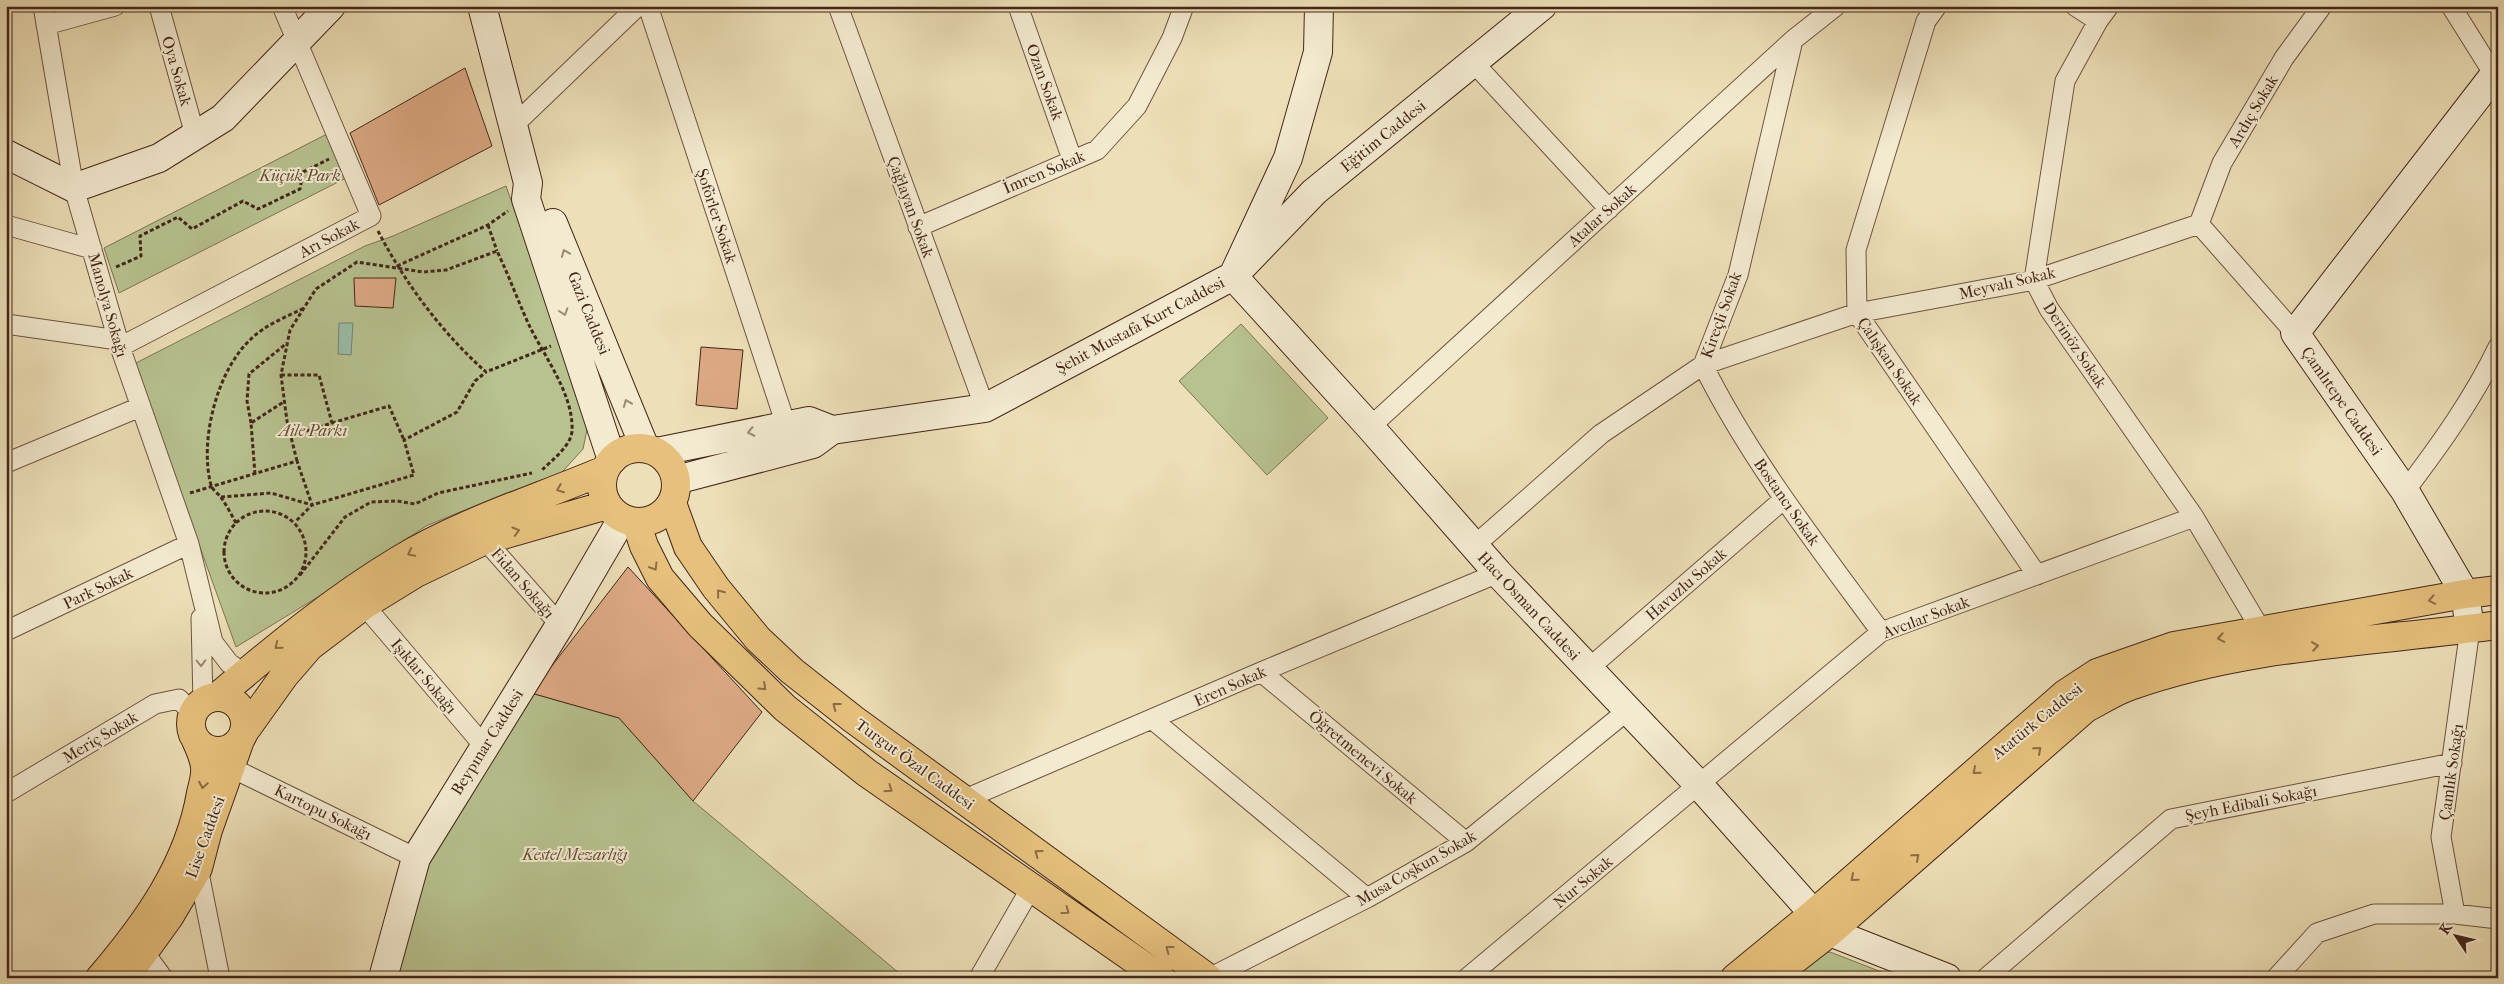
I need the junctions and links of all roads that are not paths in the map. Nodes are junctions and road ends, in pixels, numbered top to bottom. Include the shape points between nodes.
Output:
1 (43, 6) edge
2 (115, 6) edge
3 (159, 6) edge
4 (282, 6) edge
5 (331, 6) edge
6 (482, 6) edge
7 (638, 6) edge
8 (648, 6) edge
9 (838, 6) edge
10 (1018, 6) edge
11 (1184, 6) edge
12 (1319, 6) edge
13 (1542, 6) edge
14 (1937, 6) edge
15 (2075, 6) edge
16 (2322, 6) edge
17 (2451, 6) edge
18 (1830, 8) edge
19 (2103, 14) edge
20 (46, 25) junction
21 (1793, 40) junction
22 (297, 41) junction
23 (1473, 62) junction
24 (2496, 76) edge
25 (513, 126) junction
26 (196, 136) junction
27 (6, 154) edge
28 (1072, 159) junction
29 (74, 188) junction
30 (527, 191) junction
31 (1609, 209) junction
32 (2199, 224) junction
33 (6, 225) edge
34 (918, 227) junction
35 (92, 249) junction
36 (1233, 276) junction
37 (2034, 280) junction
38 (1857, 313) junction
39 (6, 324) edge
40 (2295, 333) junction
41 (119, 343) junction
42 (2498, 347) edge
43 (1703, 365) junction
44 (140, 407) junction
45 (985, 408) junction
46 (786, 425) junction
47 (1370, 427) junction
48 (832, 430) junction
49 (651, 450) junction
50 (6, 463) edge
51 (608, 465) junction
52 (2405, 491) junction
53 (674, 492) junction
54 (1784, 499) junction
55 (622, 515) junction
56 (2194, 517) junction
57 (486, 540) junction
58 (189, 544) junction
59 (1474, 546) junction
60 (1498, 574) junction
61 (2037, 575) junction
62 (2498, 590) edge
63 (2465, 594) junction
64 (202, 597) junction
65 (364, 605) junction
66 (560, 625) junction
67 (2498, 625) edge
68 (2470, 629) junction
69 (6, 631) edge
70 (1881, 632) junction
71 (2268, 642) junction
72 (1588, 669) junction
73 (1261, 672) junction
74 (244, 674) junction
75 (1627, 710) junction
76 (202, 713) junction
77 (1153, 720) junction
78 (242, 736) junction
79 (484, 746) junction
80 (2452, 763) junction
81 (230, 766) junction
82 (9, 785) edge
83 (1699, 785) junction
84 (963, 800) junction
85 (1466, 842) junction
86 (416, 858) junction
87 (198, 868) junction
88 (1032, 886) junction
89 (1366, 898) junction
90 (2456, 914) junction
91 (2498, 919) edge
92 (1821, 923) junction
93 (144, 952) junction
94 (100, 978) edge
95 (125, 978) edge
96 (163, 978) edge
97 (220, 978) edge
98 (383, 978) edge
99 (979, 978) edge
100 (1161, 978) edge
101 (1209, 978) edge
102 (1467, 978) edge
103 (1735, 978) edge
104 (1771, 978) edge
105 (1948, 978) edge
106 (1986, 978) edge
107 (2276, 978) edge

1 - 20 street, Manolya Sokağı
2 - 20 street
3 - 26 street, Oya Sokak
4 - 22 street, Arı Sokak
5 - 22 main road
6 - 25 main road, Gazi Caddesi
7 - 25 street
8 - 46 street, Şoförler Sokak
9 - 34 street, Çağlayan Sokak
10 - 28 street, Ozan Sokak
11 - 28 street, İmren Sokak via 1172,38 1137,106 1097,150
12 - 36 main road, Şehit Mustafa Kurt Caddesi via 1318,52 1288,158
13 - 23 main road, Eğitim Caddesi
14 - 38 street, Çalışkan Sokak via 1926,21 1856,250
15 - 19 street
16 - 32 street, Ardıç Sokak via 2284,58 2222,163
17 - 24 street
18 - 21 street, Atalar Sokak
19 - 37 street via 2065,81
20 - 29 street, Manolya Sokağı
21 - 31 street, Atalar Sokak
21 - 43 street, Kireçli Sokak via 1738,275
22 - 26 main road via 223,118
22 - 41 street, Arı Sokak via 371,216
23 - 31 street
23 - 36 main road, Eğitim Caddesi via 1314,192
24 - 40 main road, Çamlıtepe Caddesi
25 - 30 main road, Gazi Caddesi
26 - 29 main road via 159,158
27 - 29 main road
28 - 34 street, İmren Sokak
29 - 35 street, Manolya Sokağı
49 -> 30 main road, Gazi Caddesi via 540,192
30 -> 51 main road, Gazi Caddesi
31 - 47 street, Atalar Sokak
32 - 37 street, Meyvalı Sokak
32 - 40 street
33 - 35 street
34 - 45 street, Çağlayan Sokak
35 - 41 street, Manolya Sokağı
36 - 45 main road, Şehit Mustafa Kurt Caddesi
36 - 47 main road, Hacı Osman Caddesi
37 - 38 street, Meyvalı Sokak
37 - 56 street, Derinöz Sokak via 2049,309
38 - 43 street, Meyvalı Sokak
38 - 61 street, Çalışkan Sokak
39 - 41 street
40 - 52 main road, Çamlıtepe Caddesi
41 - 44 street, Manolya Sokağı
42 - 52 street via 2459,418
43 - 54 street, Bostancı Sokak via 1724,407
43 - 59 street, Kireçli Sokak via 1600,434
44 - 50 street
44 - 58 street, Manolya Sokağı
45 - 48 main road, Şehit Mustafa Kurt Caddesi
46 - 48 main road, Şehit Mustafa Kurt Caddesi via 809,421
46 -> 49 main road, Şehit Mustafa Kurt Caddesi
47 - 59 main road, Hacı Osman Caddesi
48 - 53 main road, Şehit Mustafa Kurt Caddesi via 813,444
49 - 51 main road via 633,448 621,452
49 - 53 main road via 672,469
51 - 55 main road via 602,481 602,493
51 -> 74 main road via 465,526 400,560 338,600
52 - 63 main road, Çamlıtepe Caddesi
53 - 55 main road via 665,512 655,519
84 -> 53 main road, Turgut Özal Caddesi via 815,689 758,639 716,588 688,547
54 - 70 street, Bostancı Sokak
54 - 72 street, Havuzlu Sokak
57 -> 55 main road
55 - 66 main road, Beypınar Caddesi
55 -> 88 main road via 644,546 660,578 700,625 785,708 876,779
56 - 61 street, Avcılar Sokak
56 - 71 street, Derinöz Sokak
57 - 65 main road via 416,573
57 - 66 street, Fidan Sokağı
58 - 64 street, Manolya Sokağı
58 - 69 street, Park Sokak
59 - 60 main road, Hacı Osman Caddesi
60 - 72 main road, Hacı Osman Caddesi
60 - 73 street, Eren Sokak
61 - 70 street, Avcılar Sokak
62 - 63 main road, Atatürk Caddesi
63 - 68 main road, Çamlıtepe Caddesi
63 -> 71 main road, Atatürk Caddesi
64 - 74 street, Manolya Sokağı via 213,642
64 -> 76 street, Manolya Sokağı
65 - 78 main road via 310,646 284,676
65 - 79 street, Işıklar Sokağı
66 - 79 main road, Beypınar Caddesi
67 - 68 main road, Atatürk Caddesi
71 -> 68 main road, Atatürk Caddesi
68 - 80 street, Çamlık Sokağı
70 - 83 street, Avcılar Sokak
71 - 92 main road, Atatürk Caddesi via 2128,686 2086,708
72 - 75 main road, Hacı Osman Caddesi
73 - 77 street, Eren Sokak
73 - 85 street, Öğretmenevi Sokak
74 - 76 main road
75 - 83 main road, Hacı Osman Caddesi
75 - 85 street, Musa Coşkun Sokak
76 - 78 main road via 226,698 239,707 243,715
76 - 78 main road via 201,745 217,751 226,750
76 - 82 street, Meriç Sokak via 179,699 156,704
76 -> 94 main road via 206,769 185,846 159,902
77 - 84 street, Eren Sokak
77 - 89 street
78 - 81 main road, Lise Caddesi
79 - 86 main road, Beypınar Caddesi
80 - 90 street, Çamlık Sokağı via 2441,837
80 - 106 street, Şeyh Edibali Sokağı via 2171,819
81 - 86 street, Kartopu Sokağı
81 - 87 main road, Lise Caddesi
83 - 92 main road, Hacı Osman Caddesi
83 - 102 street, Nur Sokak
101 -> 84 main road, Turgut Özal Caddesi
85 - 89 street, Musa Coşkun Sokak
86 - 98 main road, Beypınar Caddesi
87 - 93 main road, Lise Caddesi via 170,917
87 - 97 street
88 - 99 street
88 -> 100 main road
89 - 101 street, Musa Coşkun Sokak
90 - 91 street
90 - 107 street via 2374,914 2318,932
92 - 103 main road, Atatürk Caddesi
92 - 104 main road, Atatürk Caddesi
92 - 105 main road
93 - 95 main road, Lise Caddesi
93 - 96 street

